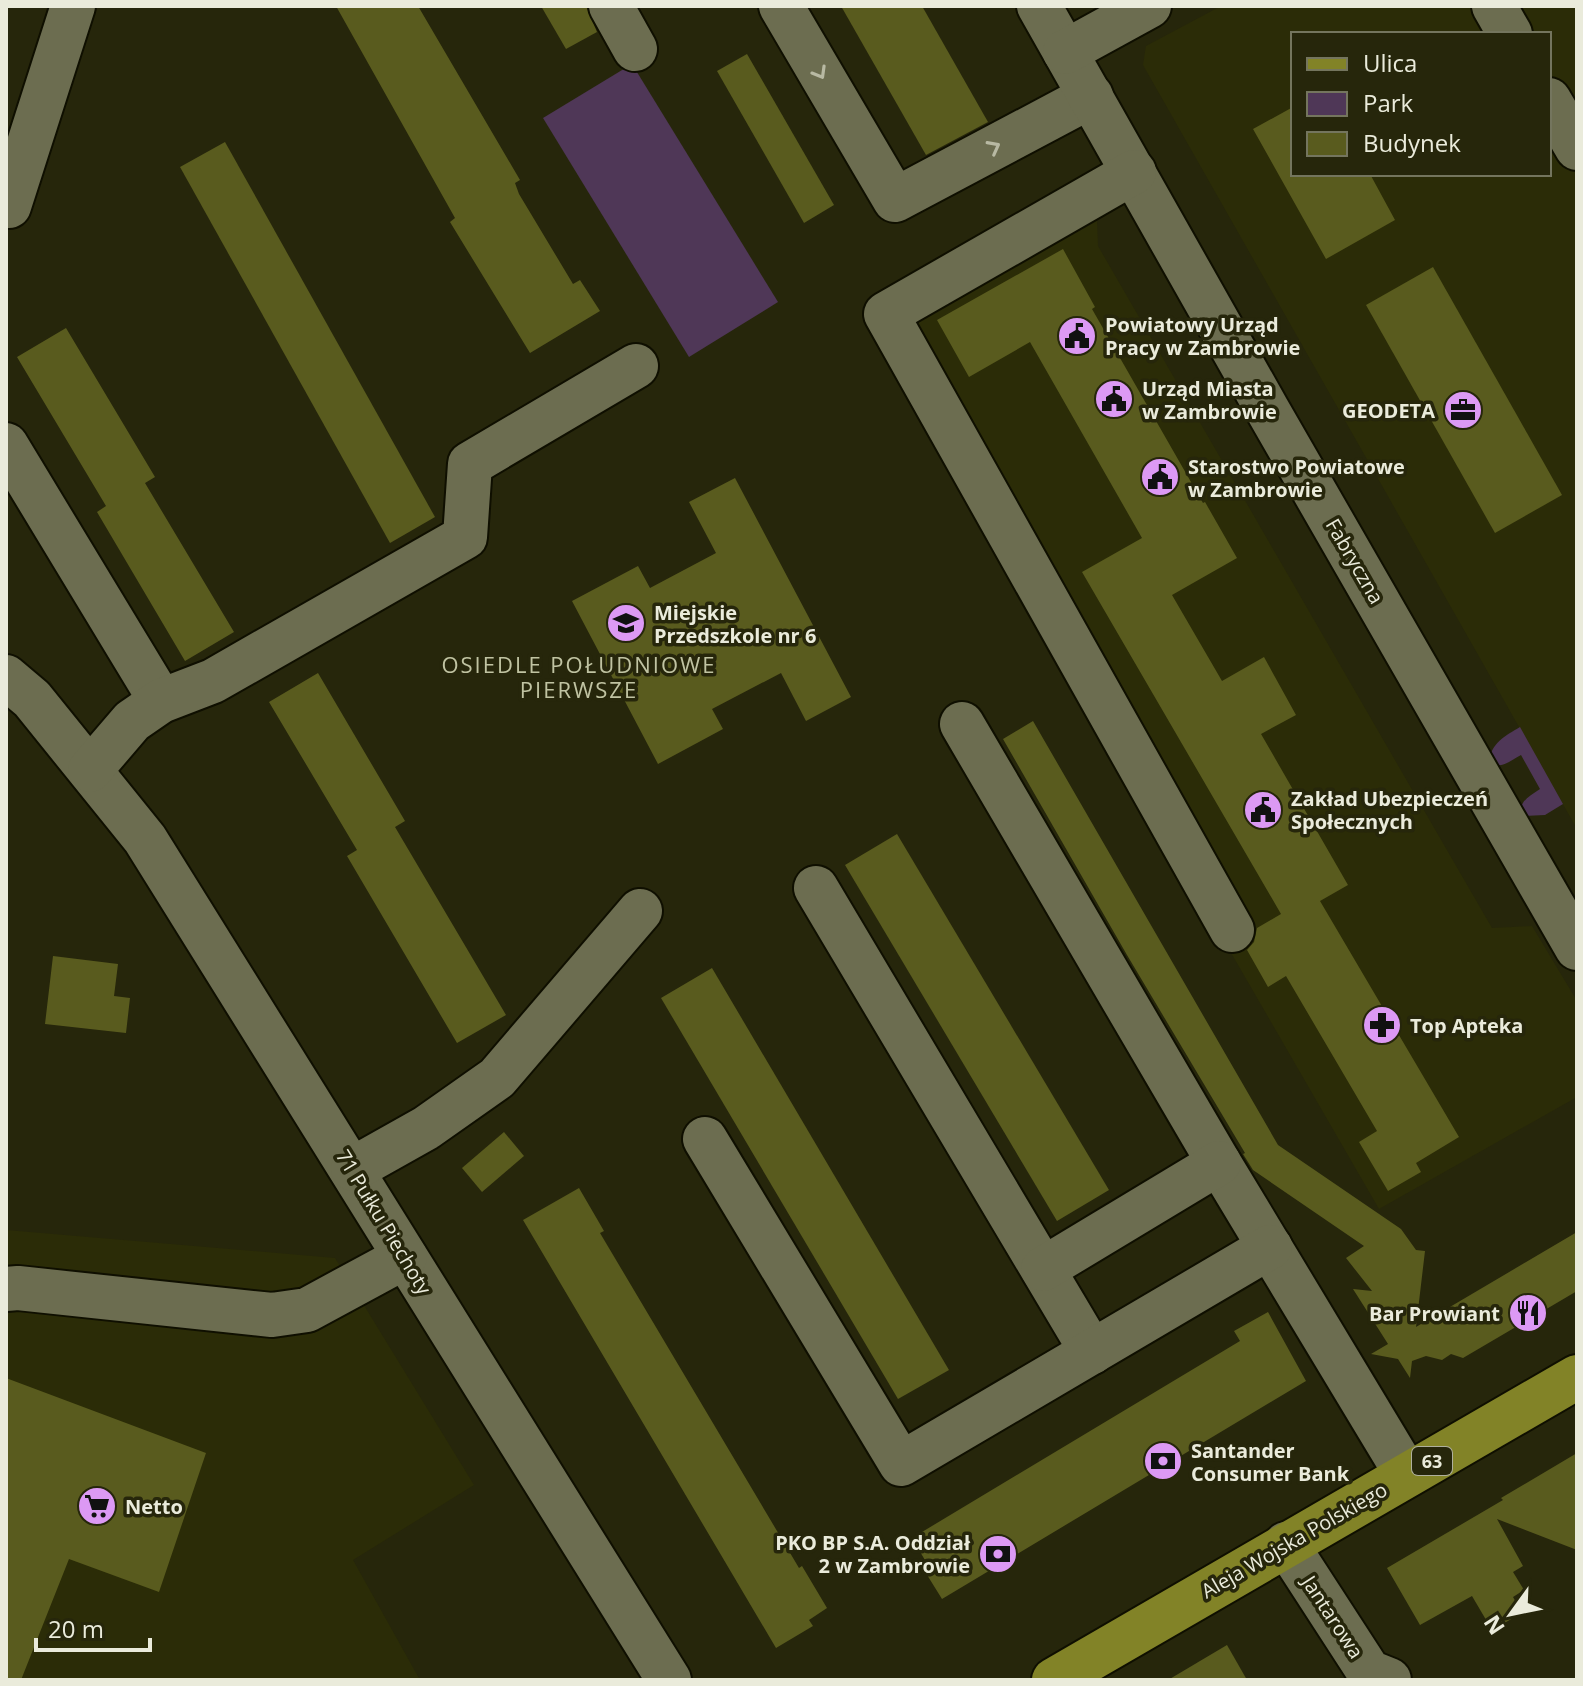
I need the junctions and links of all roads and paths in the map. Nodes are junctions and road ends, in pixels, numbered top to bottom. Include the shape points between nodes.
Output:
1 (73, 6) edge
2 (611, 6) edge
3 (781, 6) edge
4 (1039, 6) edge
5 (1149, 6) edge
6 (1494, 6) edge
7 (1509, 32) edge
8 (635, 49) dead end
9 (1065, 52) junction
10 (1091, 96) junction
11 (1551, 103) edge
12 (1577, 148) edge
13 (1134, 172) junction
14 (7, 209) edge
15 (636, 366) dead end
16 (6, 445) edge
17 (6, 677) edge
18 (161, 701) junction
19 (6, 707) edge
20 (962, 724) dead end
21 (90, 770) junction
22 (816, 888) dead end
23 (640, 911) dead end
24 (1232, 930) dead end
25 (1577, 948) edge
26 (705, 1139) dead end
27 (1219, 1163) junction
28 (353, 1169) junction
29 (1270, 1247) junction
30 (405, 1257) junction
31 (1043, 1269) junction
32 (6, 1289) edge
33 (1092, 1352) junction
34 (1577, 1377) edge
35 (1407, 1475) junction
36 (1286, 1544) junction
37 (669, 1680) edge
38 (1054, 1680) edge
39 (1389, 1680) edge

1 - 14 street
2 - 8 street
3 -> 10 street via 895,200
4 - 9 street, Fabryczna
5 - 9 street
6 - 7 street
9 - 10 street, Fabryczna
10 - 13 street, Fabryczna
11 - 12 street
13 - 24 street via 886,314
13 - 25 street, Fabryczna
15 - 18 street via 470,464 465,537 213,681
16 - 18 street
17 - 21 street, 71 Pułku Piechoty via 32,699
18 - 21 street via 132,721
19 - 21 street, 71 Pułku Piechoty
20 - 27 street
21 - 28 street, 71 Pułku Piechoty via 145,839
22 - 31 street
23 - 28 street via 497,1078 426,1128
26 - 33 street via 901,1464
27 - 29 street
27 - 31 street
28 - 30 street, 71 Pułku Piechoty
29 - 33 street
29 - 35 street
30 - 32 street via 307,1310 272,1315
30 - 37 street, 71 Pułku Piechoty
31 - 33 street
34 - 35 main road, Aleja Wojska Polskiego / 63
35 - 36 main road, Aleja Wojska Polskiego / 63
36 - 38 main road, Aleja Wojska Polskiego / 63
36 - 39 street, Jantarowa via 1369,1672

